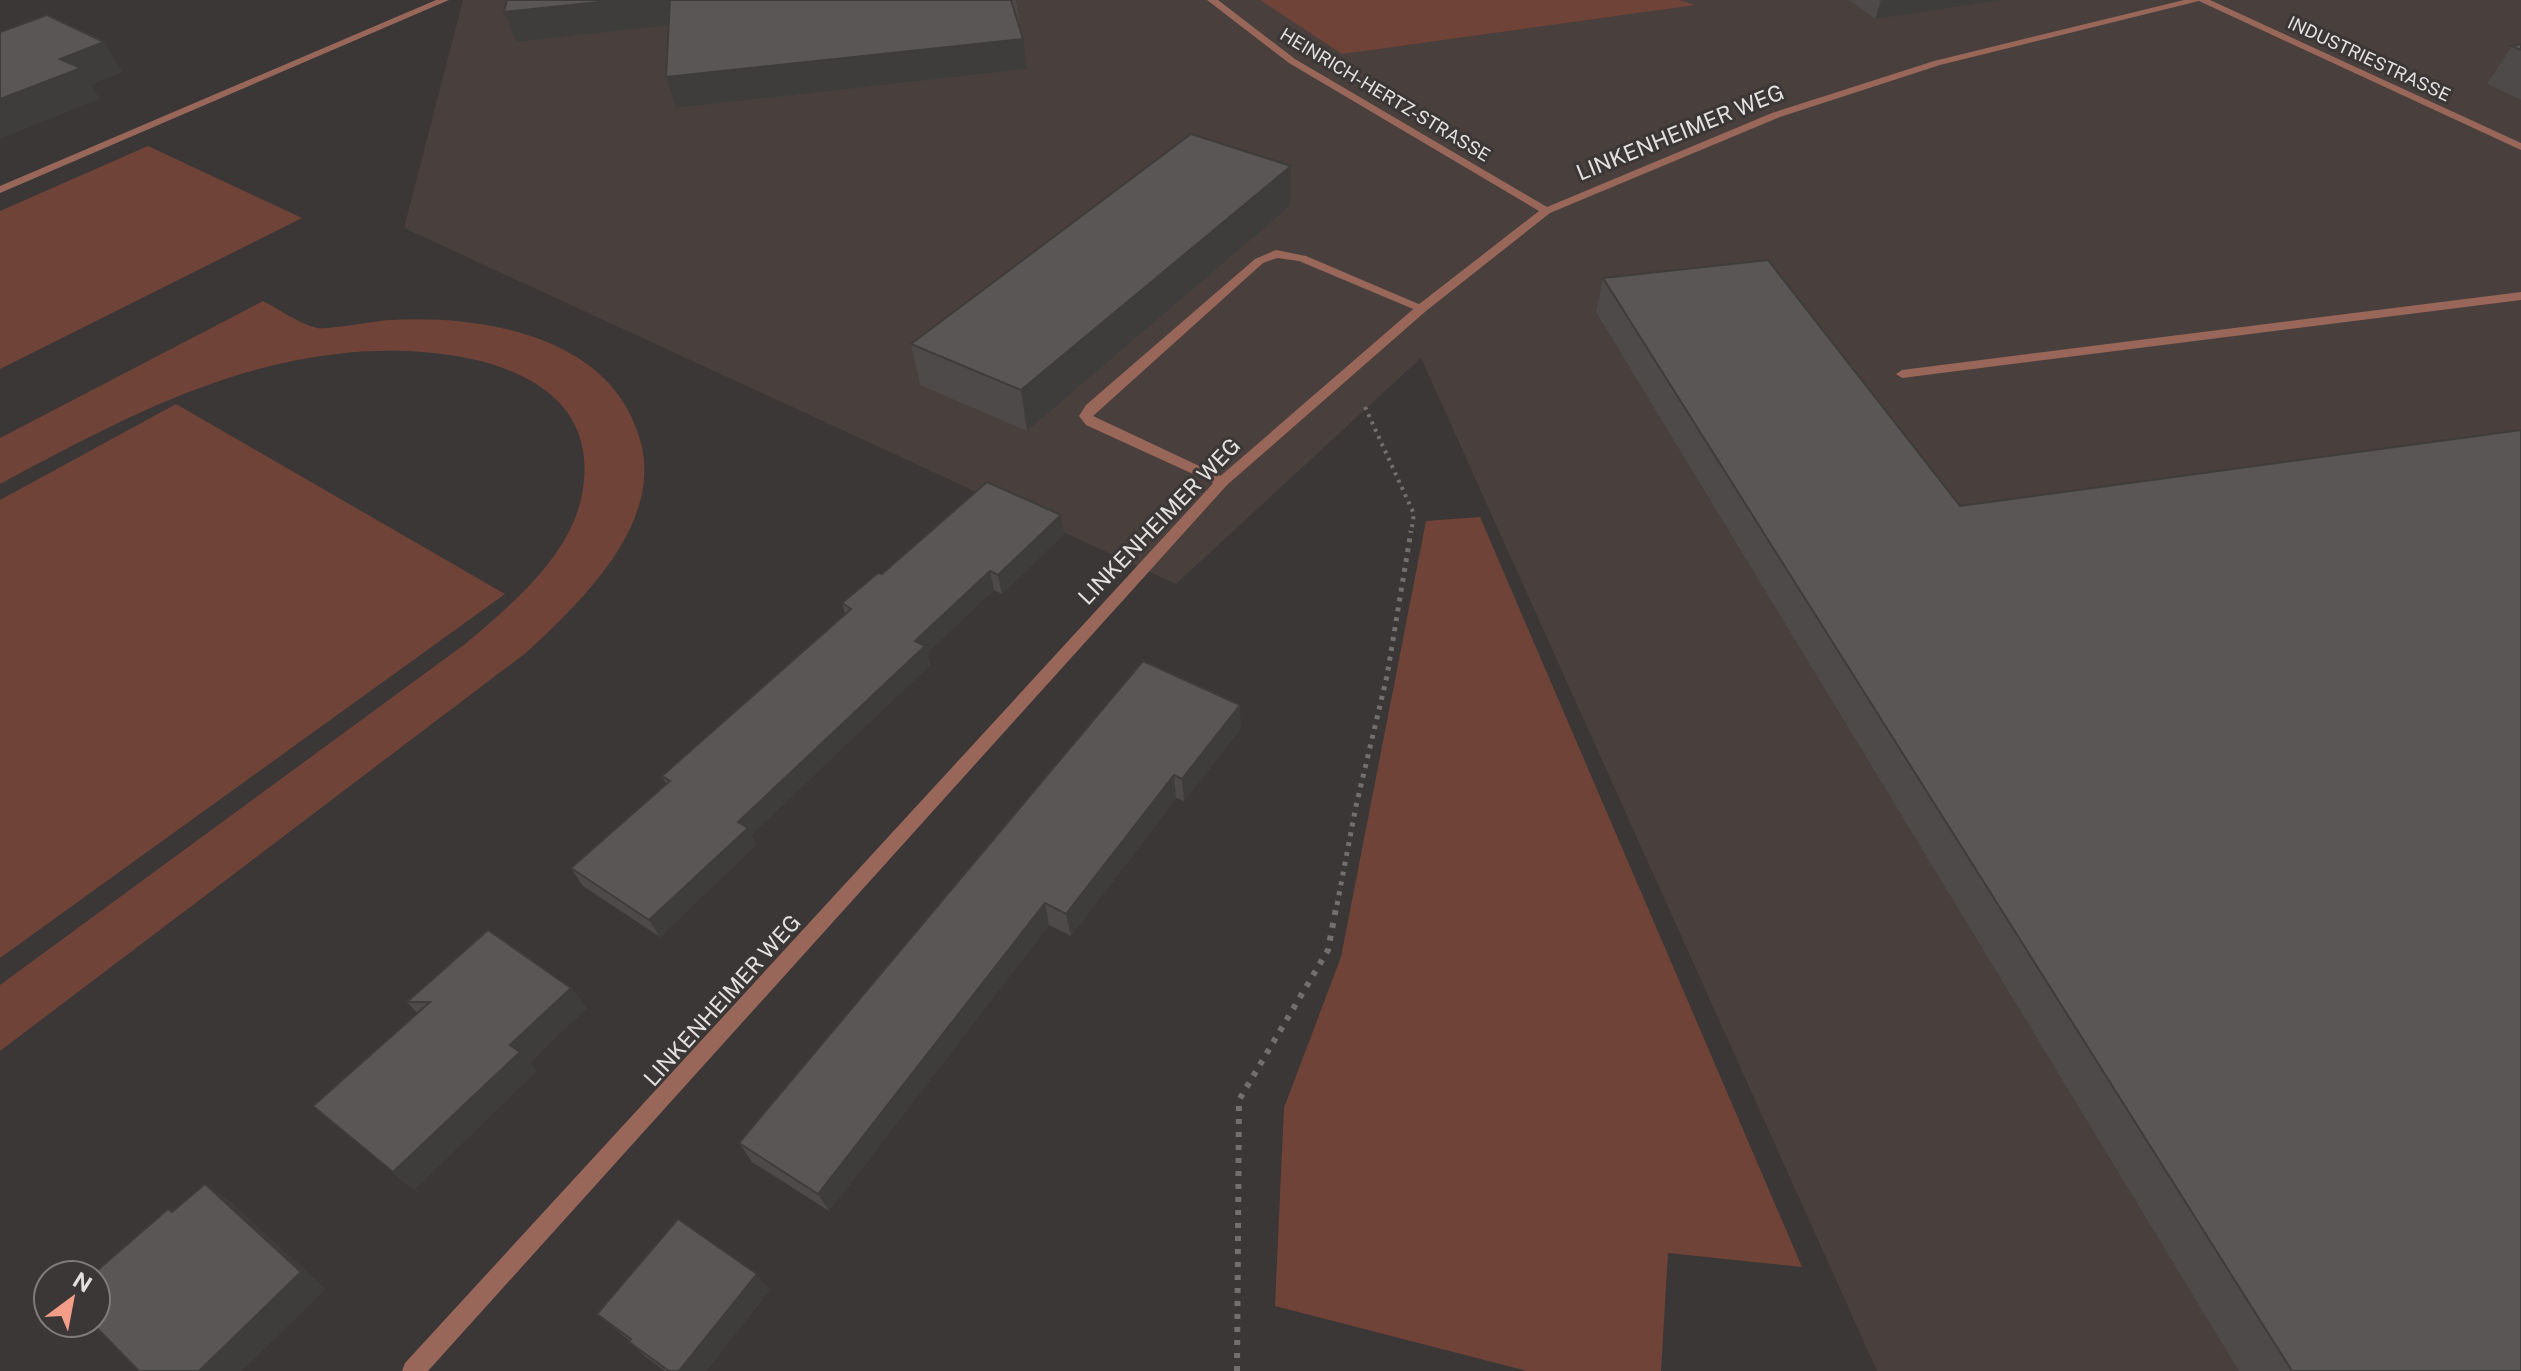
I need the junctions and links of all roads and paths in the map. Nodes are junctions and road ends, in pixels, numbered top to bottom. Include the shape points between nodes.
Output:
1 (444, 0) edge
2 (1212, 0) edge
3 (2195, 0) edge
4 (2203, 0) edge
5 (2521, 147) edge
6 (0, 190) edge
7 (1546, 211) junction
8 (2521, 296) edge
9 (1422, 308) junction
10 (1902, 374) dead end
11 (1330, 386) junction
12 (1222, 482) junction
13 (413, 1371) edge
14 (1237, 1371) edge

1 - 6 street
2 - 7 street, HEINRICH-HERTZ-STRASSE via 1292,61
3 - 7 street, LINKENHEIMER WEG via 1937,63 1790,111
4 - 5 street, INDUSTRIESTRASSE
7 - 9 street, LINKENHEIMER WEG
8 - 10 street
9 - 11 street, LINKENHEIMER WEG
9 - 12 street via 1302,258 1269,256 1086,416
11 - 12 street, LINKENHEIMER WEG
11 - 14 path via 1364,405 1414,514 1387,676 1328,950 1239,1100
12 - 13 street, LINKENHEIMER WEG

